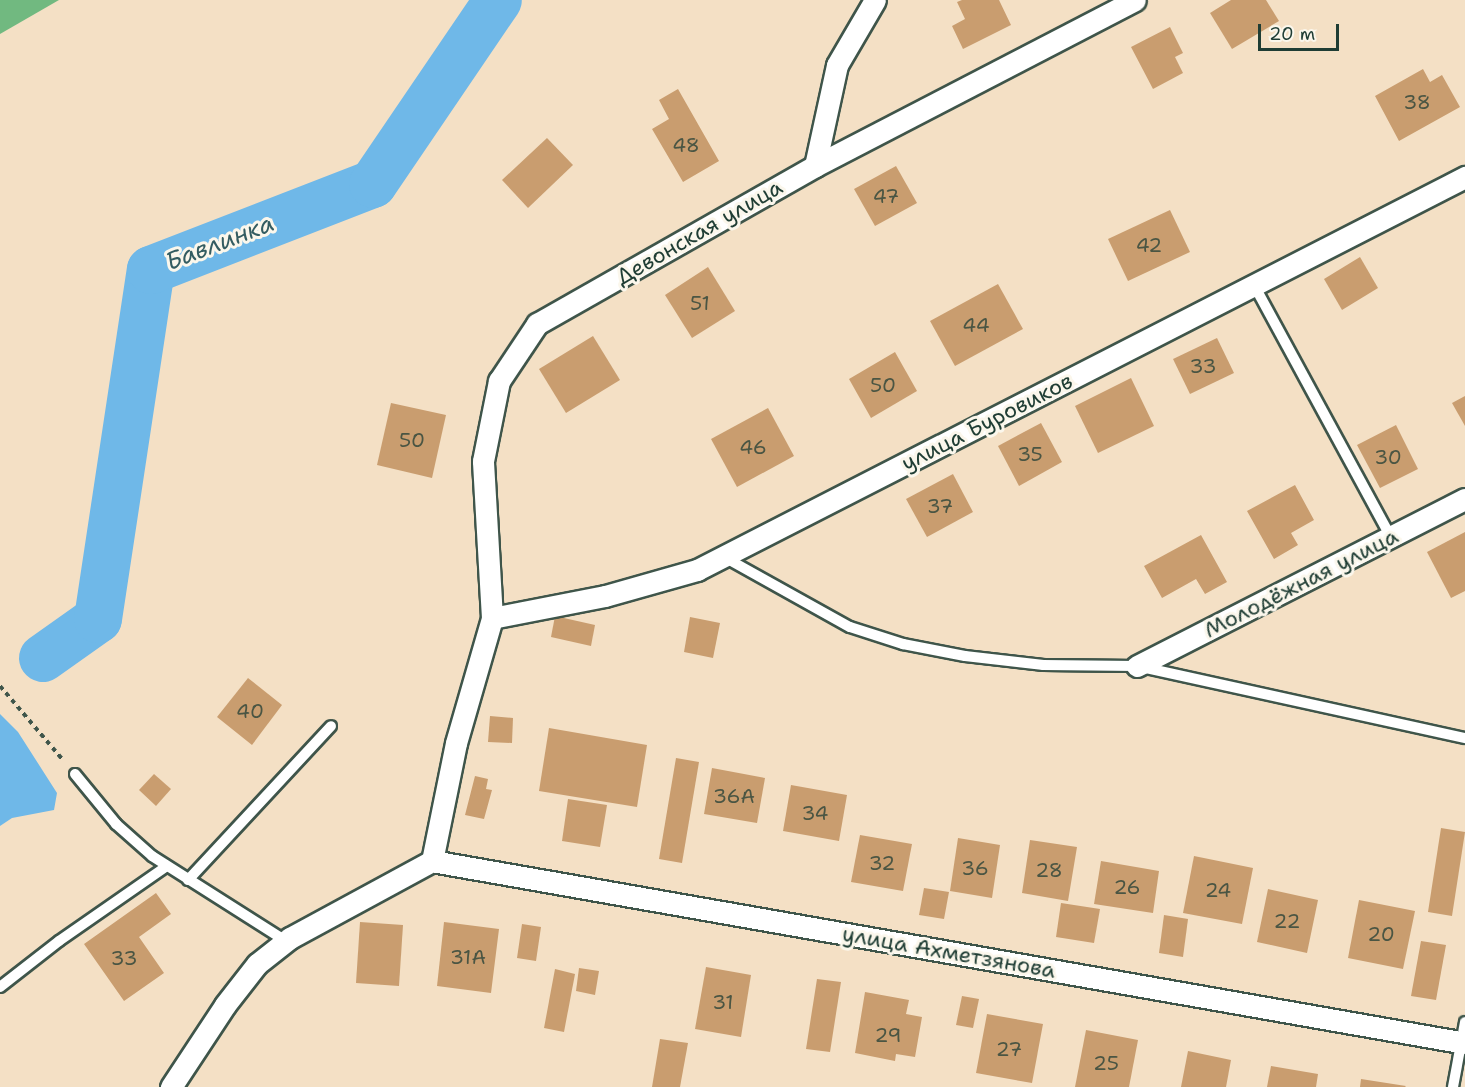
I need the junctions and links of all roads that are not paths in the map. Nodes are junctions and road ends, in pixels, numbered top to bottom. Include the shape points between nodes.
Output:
1 (875, 0) edge
2 (1135, 0) edge
3 (814, 166) junction
4 (1465, 177) edge
5 (1254, 285) junction
6 (1465, 499) edge
7 (1391, 537) junction
8 (724, 557) junction
9 (492, 618) junction
10 (1137, 666) junction
11 (331, 726) dead end
12 (1465, 738) edge
13 (75, 774) road end
14 (432, 861) junction
15 (167, 866) junction
16 (188, 880) junction
17 (286, 941) junction
18 (0, 987) edge
19 (1464, 1036) edge
20 (171, 1087) edge
21 (1453, 1087) edge

1 - 3 street via 837,65
2 - 3 street, Девонская улица
3 - 9 street, Девонская улица via 537,324 499,381 483,461
4 - 5 street, улица Буровиков
5 - 7 lane
5 - 8 street, улица Буровиков
6 - 7 street, Молодёжная улица
7 - 10 street, Молодёжная улица
8 - 9 street, улица Буровиков via 697,570 605,596
8 - 10 lane via 850,627 903,644 1043,665
9 - 14 street, Девонская улица via 456,743
10 - 12 lane
11 - 16 lane
13 - 15 lane via 116,824
14 - 17 street
14 - 19 street, улица Ахметзянова
15 - 16 lane
15 - 18 lane
16 - 17 lane
17 - 20 street via 257,964
19 - 21 lane

